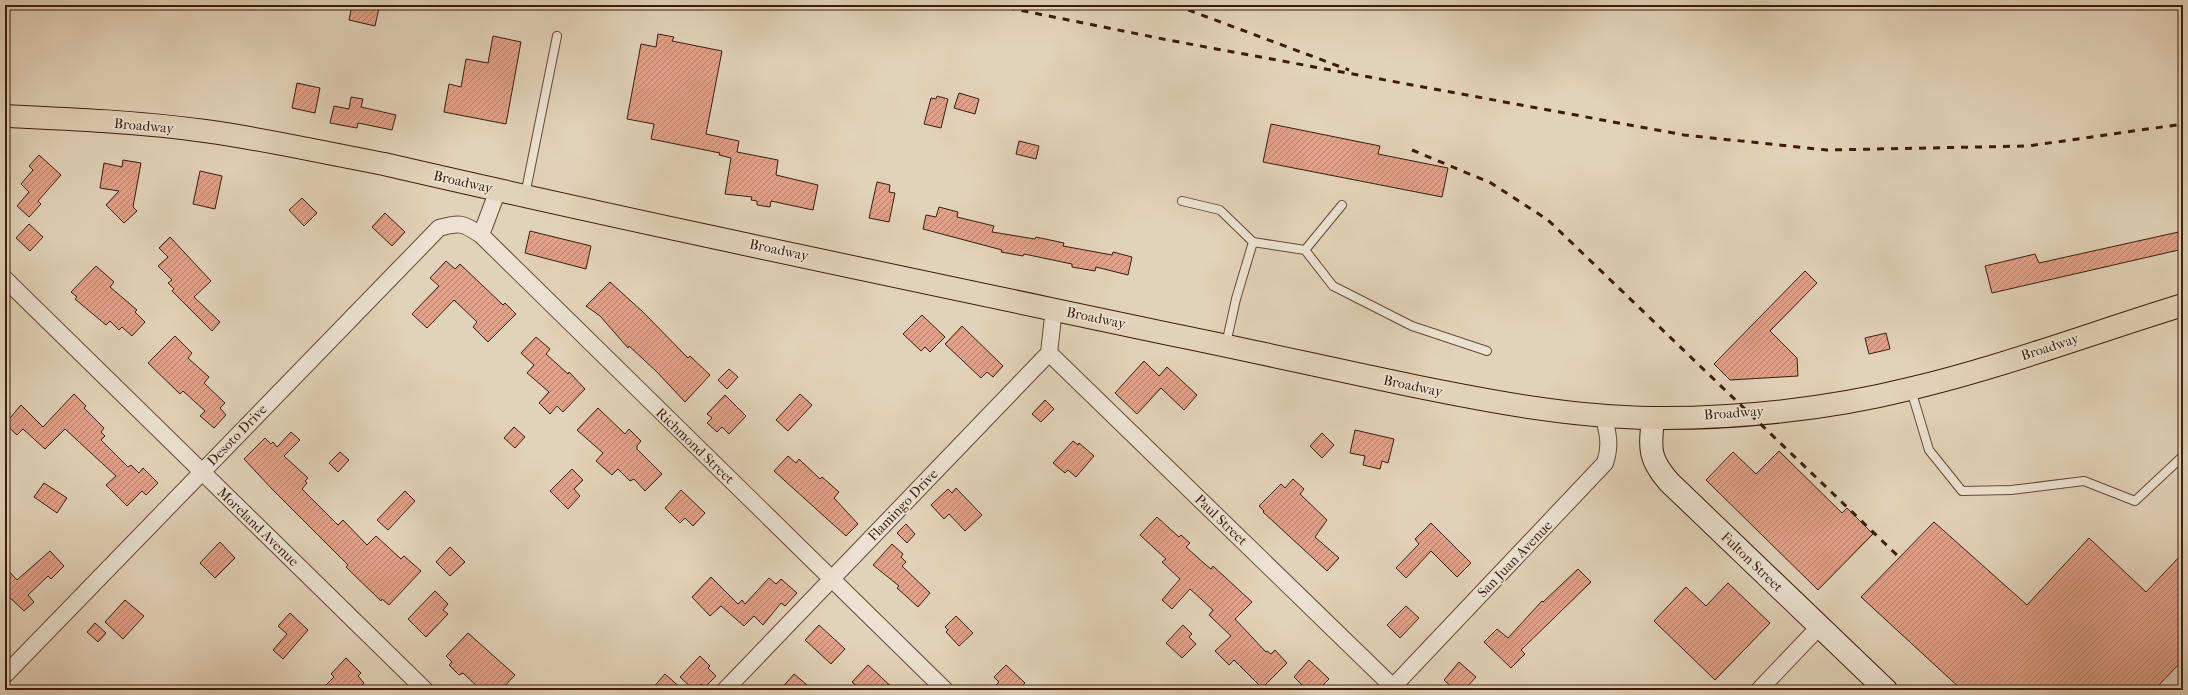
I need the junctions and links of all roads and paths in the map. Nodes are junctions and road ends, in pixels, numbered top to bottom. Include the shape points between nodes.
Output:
1 (557, 36) dead end
2 (5, 116) edge
3 (498, 190) junction
4 (524, 196) junction
5 (1182, 201) dead end
6 (1342, 205) dead end
7 (481, 235) junction
8 (1253, 242) junction
9 (1305, 250) junction
10 (5, 279) edge
11 (2183, 304) edge
12 (1054, 308) junction
13 (1226, 345) junction
14 (1487, 351) dead end
15 (1050, 353) junction
16 (1911, 389) junction
17 (1603, 415) junction
18 (1653, 418) junction
19 (2183, 456) edge
20 (201, 472) junction
21 (832, 578) junction
22 (1820, 626) junction
23 (5, 675) edge
24 (1391, 688) edge
25 (425, 690) edge
26 (725, 690) edge
27 (945, 690) edge
28 (1759, 690) edge
29 (1886, 690) edge

1 - 4 lane
2 - 3 main road, Broadway via 205,131 384,164
3 - 4 main road, Broadway
3 - 7 street
4 - 12 main road, Broadway
5 - 8 lane via 1220,210
6 - 9 lane
7 - 20 street, Desoto Drive via 457,223 439,228
7 - 21 street, Richmond Street
8 - 9 lane
8 - 13 lane
9 - 14 lane via 1333,286 1412,326
10 - 20 street, Moreland Avenue
11 - 16 main road, Broadway via 1996,365
12 - 13 main road, Broadway
12 - 15 street
13 - 17 main road, Broadway via 1499,403
15 - 21 street, Flamingo Drive
15 - 24 street, Paul Street
16 - 18 main road, Broadway via 1807,408
16 - 19 lane via 1929,450 1962,491 2011,490 2084,481 2135,501
17 - 18 main road, Broadway
17 - 24 street, San Juan Avenue via 1609,434 1609,454 1605,463
18 - 22 street, Fulton Street via 1651,451 1656,467
20 - 23 street, Desoto Drive
20 - 25 street, Moreland Avenue
21 - 26 street, Flamingo Drive
21 - 27 street, Richmond Street
22 - 28 street
22 - 29 street, Fulton Street

